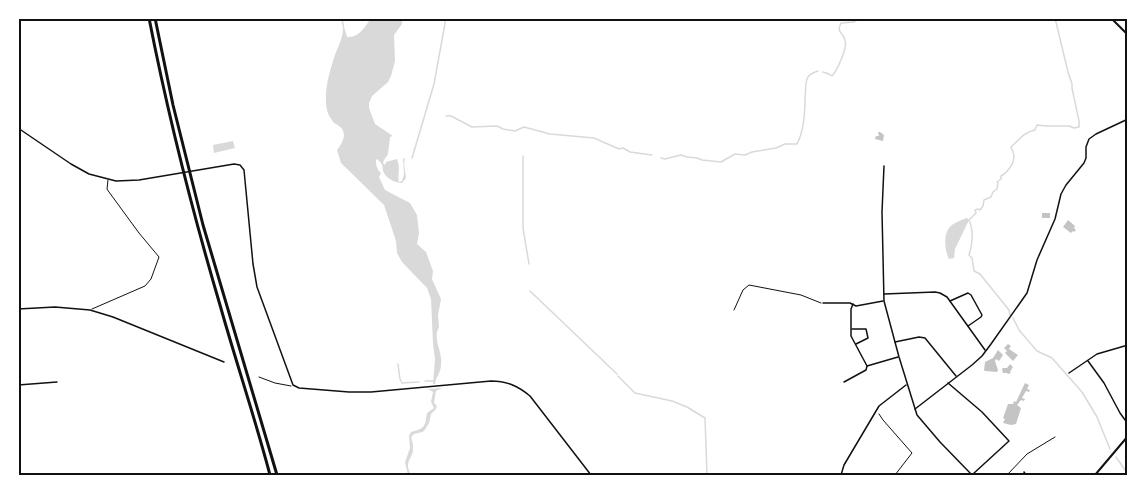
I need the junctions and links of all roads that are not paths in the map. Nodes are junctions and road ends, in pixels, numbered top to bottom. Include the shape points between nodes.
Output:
1 (149, 18) edge
2 (155, 18) edge
3 (1111, 18) edge
4 (1128, 35) edge
5 (1128, 119) edge
6 (18, 128) edge
7 (884, 166) dead end
8 (108, 180) junction
9 (883, 294) junction
10 (884, 301) junction
11 (950, 301) junction
12 (823, 303) joint
13 (853, 304) junction
14 (18, 309) edge
15 (90, 310) junction
16 (734, 310) dead end
17 (968, 326) junction
18 (852, 329) junction
19 (895, 342) junction
20 (855, 345) junction
21 (1128, 345) edge
22 (986, 351) junction
23 (899, 357) junction
24 (1088, 361) junction
25 (224, 363) dead end
26 (867, 366) junction
27 (1070, 373) dead end
28 (957, 376) junction
29 (259, 377) dead end
30 (57, 382) dead end
31 (844, 382) dead end
32 (948, 383) junction
33 (907, 384) junction
34 (18, 385) edge
35 (293, 385) junction
36 (915, 409) junction
37 (1128, 423) edge
38 (1055, 436) dead end
39 (1128, 436) edge
40 (1024, 472) dead end
41 (270, 475) edge
42 (276, 475) edge
43 (591, 475) edge
44 (842, 475) edge
45 (972, 475) edge
46 (1007, 475) edge
47 (1026, 475) edge
48 (1095, 475) edge

1 - 41 highway via 190,199
2 - 42 highway via 203,225
3 - 4 street
5 - 22 street via 1089,139 1084,163 1061,195 1027,293
6 - 8 street via 82,171
7 - 9 street
8 - 15 lane via 107,189 159,257 145,285
8 - 35 street via 139,180 240,165 244,170 257,287
9 - 10 street
9 - 11 street via 940,293
10 - 13 street
10 - 19 street
11 - 17 street
11 - 17 street via 968,292 971,295 982,315
12 - 13 street
12 - 16 lane via 750,285 745,287
13 - 18 street
14 - 15 street
15 - 25 street
17 - 22 street
18 - 20 street
18 - 20 street via 866,329 868,338
19 - 23 street
19 - 28 street via 925,338
20 - 26 street
21 - 24 street via 1097,354
22 - 28 street
23 - 26 street
23 - 33 street
24 - 27 street
24 - 37 street
26 - 31 street
28 - 32 street
29 - 35 lane
30 - 34 street
32 - 36 street
32 - 45 street via 1009,441
33 - 36 street
33 - 44 street via 879,406
35 - 43 street via 361,392 498,381 512,384 530,396
36 - 45 street
38 - 46 lane via 1027,454
39 - 48 street
40 - 47 street

